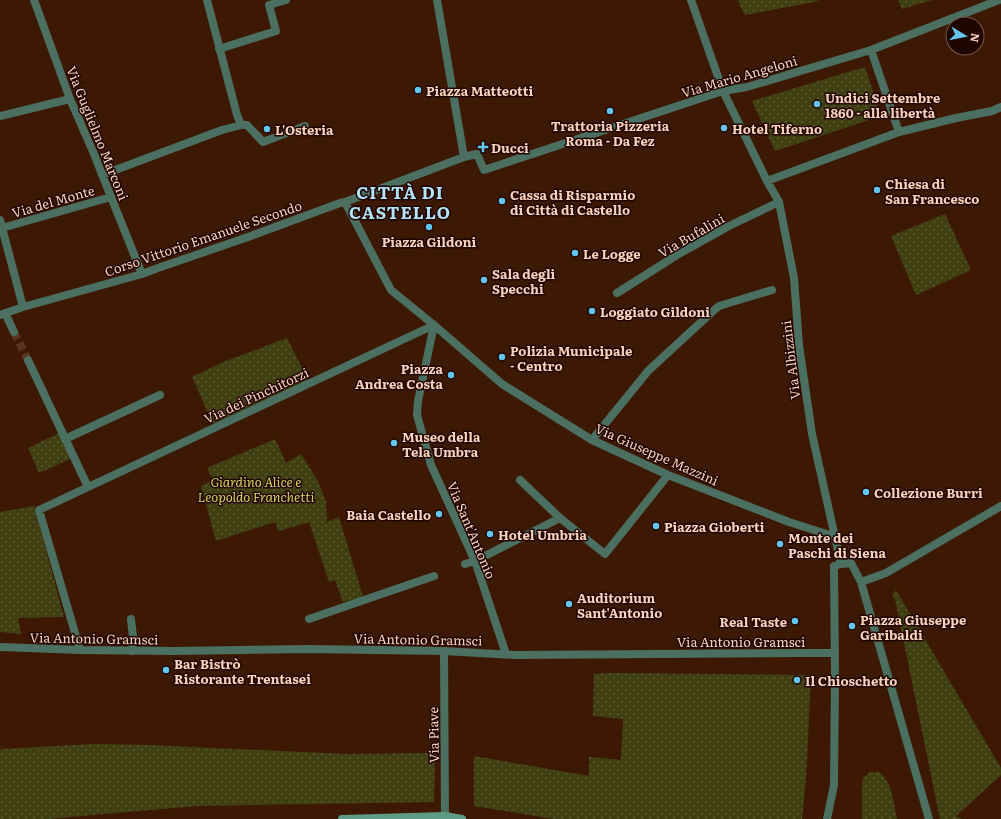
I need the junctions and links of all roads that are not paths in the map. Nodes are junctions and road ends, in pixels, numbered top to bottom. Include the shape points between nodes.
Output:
1 (34, 0) edge
2 (207, 0) edge
3 (286, 0) edge
4 (437, 0) edge
5 (691, 0) edge
6 (999, 0) edge
7 (220, 49) junction
8 (871, 50) junction
9 (723, 90) junction
10 (70, 99) junction
11 (1001, 107) edge
12 (0, 116) edge
13 (240, 125) junction
14 (305, 126) dead end
15 (899, 132) junction
16 (464, 157) junction
17 (102, 175) junction
18 (767, 181) junction
19 (110, 197) junction
20 (345, 202) junction
21 (779, 202) junction
22 (1, 224) edge
23 (142, 274) junction
24 (772, 290) dead end
25 (617, 293) dead end
26 (23, 307) junction
27 (3, 314) edge
28 (434, 324) junction
29 (14, 332) tunnel mouth
30 (28, 360) tunnel mouth
31 (160, 395) dead end
32 (65, 439) junction
33 (592, 440) junction
34 (668, 475) junction
35 (520, 480) dead end
36 (88, 487) junction
37 (1001, 506) edge
38 (560, 518) junction
39 (836, 537) junction
40 (475, 561) junction
41 (465, 564) dead end
42 (841, 564) junction
43 (434, 576) dead end
44 (861, 582) junction
45 (131, 619) dead end
46 (309, 619) dead end
47 (0, 647) edge
48 (80, 650) junction
49 (132, 651) junction
50 (444, 651) junction
51 (506, 654) junction
52 (835, 654) junction
53 (445, 818) edge
54 (342, 819) edge
55 (462, 819) edge
56 (827, 819) edge
57 (929, 819) edge

1 - 10 street, Via Guglielmo Marconi
2 - 7 street
3 - 7 street via 269,5 276,31
4 - 16 street
5 - 9 street, Via Albizzini
6 - 8 street, Via Mario Angeloni
7 - 13 street
8 - 9 street, Via Mario Angeloni via 747,87
8 - 15 street
9 - 16 street, Via Mario Angeloni via 484,170 477,154
9 - 18 street, Via Albizzini
10 - 12 street
10 - 17 street, Via Guglielmo Marconi
11 - 15 street
13 - 14 street via 247,125 263,142
13 - 17 street
15 - 18 street
16 - 20 street, Corso Vittorio Emanuele Secondo
17 - 19 street, Via Guglielmo Marconi
18 - 21 street, Via Albizzini
19 - 22 street, Via del Monte
19 - 23 street, Via Guglielmo Marconi
20 - 23 street, Corso Vittorio Emanuele Secondo
20 - 28 street, Via Giuseppe Mazzini via 391,290
21 - 25 street, Via Bufalini via 677,255
21 - 39 street, Via Albizzini via 794,278 799,345 812,434
22 - 26 street
23 - 26 street, Corso Vittorio Emanuele Secondo
24 - 33 street via 719,306 648,371
26 - 27 street, Corso Vittorio Emanuele Secondo
27 - 29 street
28 - 33 street, Via Giuseppe Mazzini via 502,384
28 - 36 street, Via dei Pinchitorzi
28 - 40 street, Via Sant'Antonio via 417,415 431,465
30 - 32 street
31 - 32 street
32 - 36 street
33 - 34 street, Via Giuseppe Mazzini
34 - 38 street via 605,554
34 - 39 street, Via Giuseppe Mazzini via 789,522
35 - 38 street
36 - 48 street, Via dei Pinchitorzi via 39,510
37 - 44 street via 886,573
38 - 40 street
39 - 42 street, Via Albizzini
40 - 41 street
40 - 51 street, Via Sant'Antonio
42 - 44 street via 851,563
42 - 52 street via 834,566
43 - 46 street
44 - 57 street
45 - 49 street
47 - 48 street, Via Antonio Gramsci
48 - 49 street, Via Antonio Gramsci
49 - 50 street, Via Antonio Gramsci
50 - 51 street, Via Antonio Gramsci
50 - 53 street, Via Piave
51 - 52 street, Via Antonio Gramsci
52 - 56 street via 834,786
53 - 54 main road
53 - 55 main road

